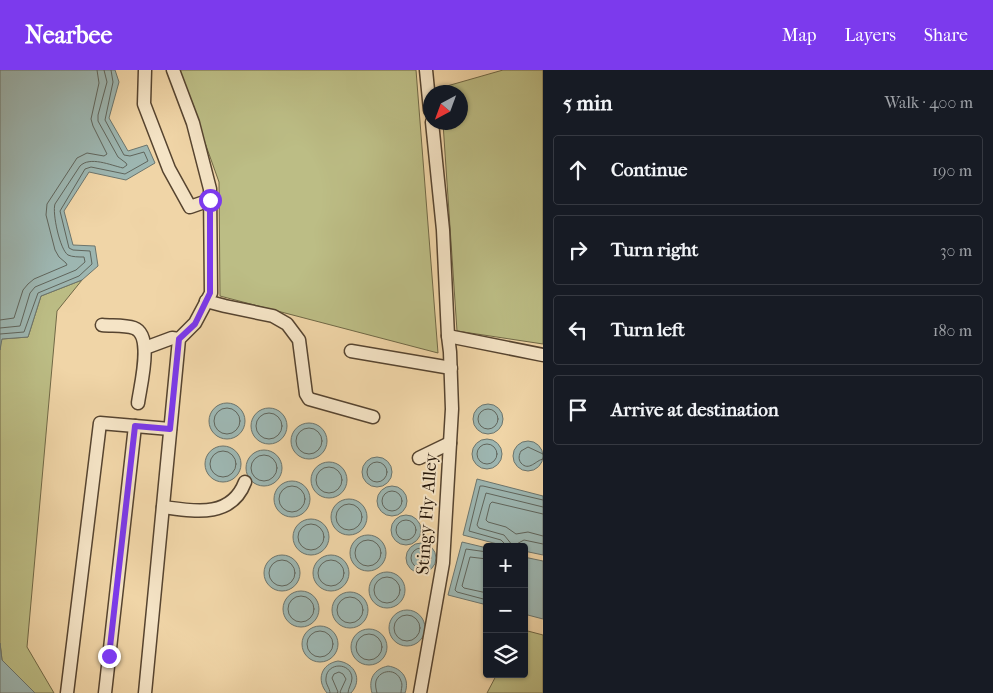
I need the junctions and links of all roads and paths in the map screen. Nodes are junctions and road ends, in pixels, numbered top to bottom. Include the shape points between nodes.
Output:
1 (145, 70) edge
2 (173, 70) edge
3 (426, 70) edge
4 (428, 85) edge
5 (433, 130) edge
6 (210, 200) junction
7 (206, 301) junction
8 (102, 325) dead end
9 (448, 336) junction
10 (179, 339) junction
11 (146, 348) junction
12 (351, 351) dead end
13 (543, 355) edge
14 (451, 368) junction
15 (138, 403) dead end
16 (373, 417) dead end
17 (135, 426) junction
18 (170, 429) junction
19 (450, 443) junction
20 (419, 458) dead end
21 (245, 482) dead end
22 (163, 507) junction
23 (67, 693) edge
24 (105, 693) edge
25 (145, 693) edge
26 (420, 693) edge

1 - 6 lane via 144,104 169,169 190,207
2 - 6 lane via 193,123
3 - 4 lane
5 - 9 lane, Stingy Fly Alley via 443,230
6 - 7 lane via 210,293
7 - 10 lane via 195,324
7 - 16 lane via 282,320 299,340 309,399
8 - 11 lane via 140,331
9 - 13 lane
9 - 14 lane, Stingy Fly Alley
10 - 11 lane via 172,338
10 - 18 lane
11 - 15 lane
12 - 14 lane
14 - 19 lane, Stingy Fly Alley
17 - 18 lane
17 - 23 lane via 100,423
17 - 24 lane
18 - 22 lane
19 - 20 lane
19 - 26 lane, Stingy Fly Alley via 444,563
21 - 22 lane via 232,500 219,508 200,512
22 - 25 lane

